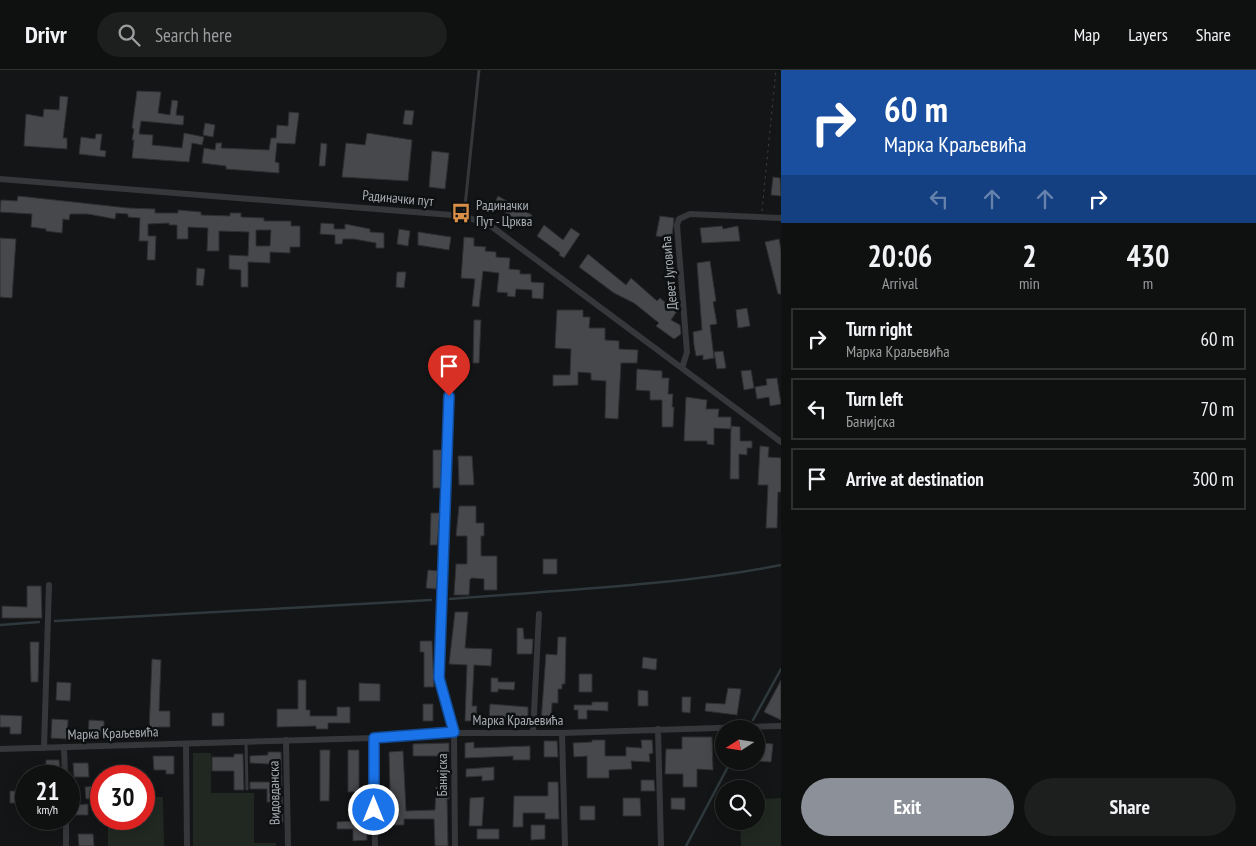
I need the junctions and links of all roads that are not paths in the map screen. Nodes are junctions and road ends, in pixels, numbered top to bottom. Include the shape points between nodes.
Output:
1 (479, 70) edge
2 (0, 179) edge
3 (464, 216) junction
4 (781, 218) edge
5 (682, 368) junction
6 (450, 377) dead end
7 (781, 442) edge
8 (49, 584) dead end
9 (539, 614) dead end
10 (781, 726) edge
11 (658, 729) junction
12 (454, 732) junction
13 (533, 733) junction
14 (562, 733) junction
15 (374, 738) junction
16 (286, 740) junction
17 (246, 741) junction
18 (186, 744) junction
19 (64, 747) junction
20 (44, 748) junction
21 (0, 749) edge
22 (65, 765) edge
23 (247, 789) dead end
24 (66, 830) edge
25 (66, 846) edge
26 (187, 846) edge
27 (288, 846) edge
28 (375, 846) edge
29 (455, 846) edge
30 (564, 846) edge
31 (661, 846) edge

1 - 3 lane
2 - 3 street, Радиначки пут
3 - 5 street, Радиначки пут via 490,226
4 - 5 street, Девет Југовића via 690,214 679,219 687,352
5 - 7 street, Радиначки пут
6 - 12 street, Банијска via 439,678
8 - 20 street
9 - 13 street
10 - 11 street, Марка Краљевића
11 - 14 street, Марка Краљевића
11 - 31 street
12 - 13 street, Марка Краљевића
12 - 15 street, Марка Краљевића
12 - 29 street, Банијска
13 - 14 street, Марка Краљевића
14 - 30 street
15 - 16 street, Марка Краљевића
15 - 28 street
16 - 17 street, Марка Краљевића
16 - 27 street, Видовданска
17 - 18 street, Марка Краљевића
17 - 23 lane
18 - 19 street, Марка Краљевића
18 - 26 street
19 - 20 street, Марка Краљевића
19 - 22 street
20 - 21 street, Марка Краљевића
24 - 25 street

